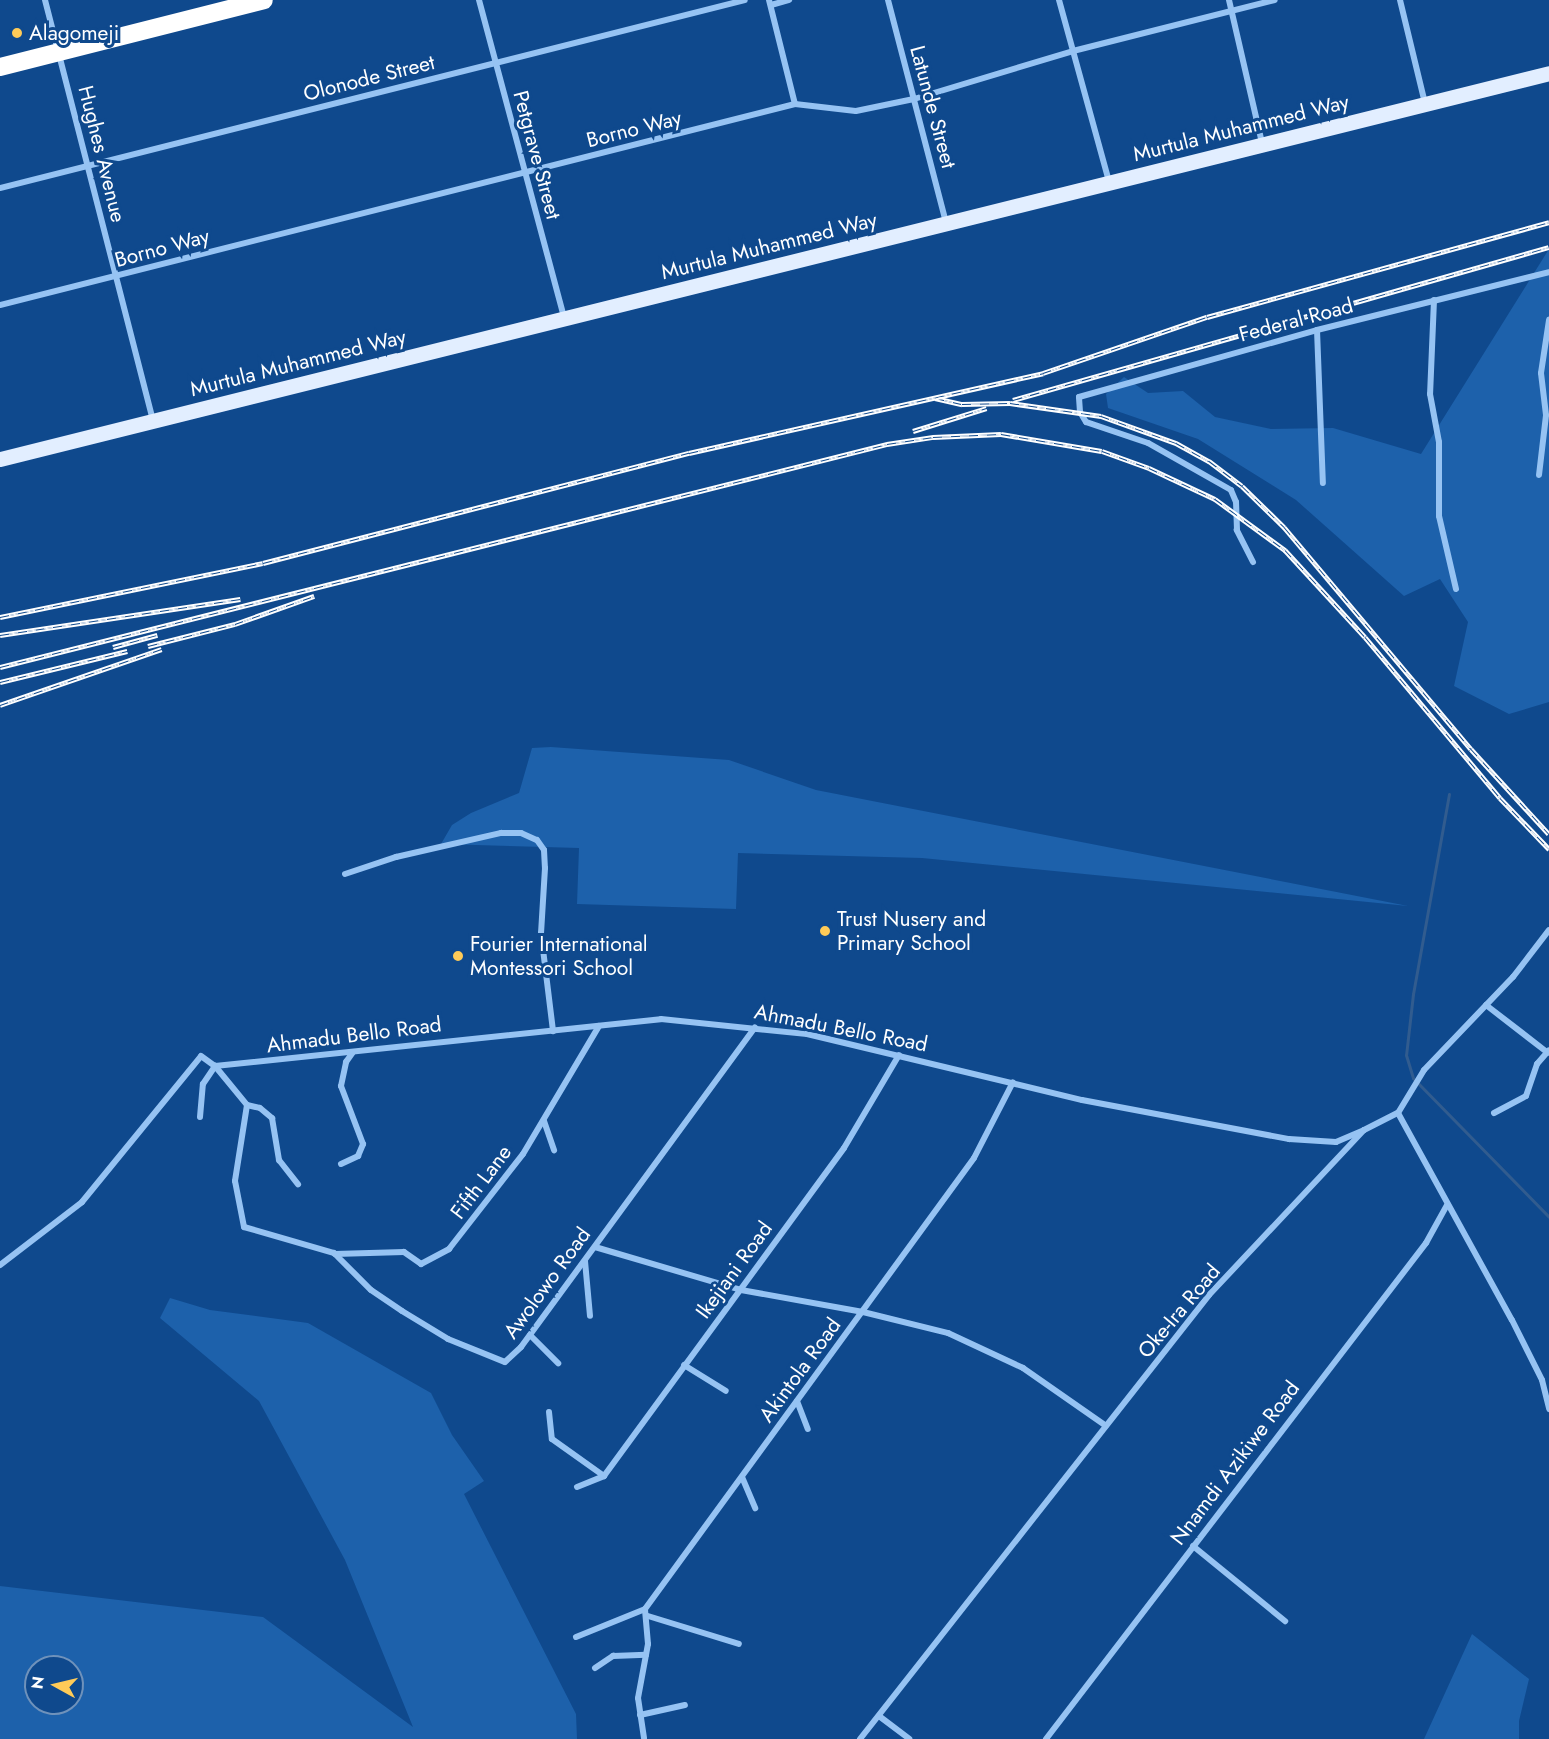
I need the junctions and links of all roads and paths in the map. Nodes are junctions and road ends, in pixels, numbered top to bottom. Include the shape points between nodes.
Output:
1 (45, 0) edge
2 (220, 0) edge
3 (264, 0) edge
4 (479, 0) edge
5 (745, 0) edge
6 (789, 0) edge
7 (888, 0) edge
8 (1059, 0) edge
9 (1229, 0) edge
10 (1275, 0) edge
11 (1400, 0) edge
12 (770, 2) edge
13 (1232, 11) junction
14 (56, 48) junction
15 (1073, 51) junction
16 (0, 56) edge
17 (495, 63) junction
18 (0, 68) edge
19 (1549, 73) edge
20 (914, 99) junction
21 (1425, 103) junction
22 (795, 104) junction
23 (1263, 144) junction
24 (85, 166) junction
25 (526, 174) junction
26 (1109, 183) junction
27 (0, 188) edge
28 (947, 223) junction
29 (1549, 272) edge
30 (116, 278) junction
31 (1434, 300) junction
32 (0, 305) edge
33 (565, 318) junction
34 (1549, 320) edge
35 (1317, 330) junction
36 (153, 420) junction
37 (0, 459) edge
38 (1539, 475) dead end
39 (1323, 483) dead end
40 (1253, 562) dead end
41 (1456, 589) dead end
42 (345, 874) dead end
43 (1549, 930) edge
44 (1486, 1005) junction
45 (599, 1026) junction
46 (755, 1027) junction
47 (553, 1031) junction
48 (1548, 1051) edge
49 (353, 1052) junction
50 (898, 1055) junction
51 (215, 1066) junction
52 (1013, 1082) junction
53 (247, 1105) junction
54 (1398, 1113) junction
55 (1494, 1113) dead end
56 (200, 1117) dead end
57 (544, 1121) junction
58 (1364, 1131) junction
59 (554, 1150) dead end
60 (341, 1164) dead end
61 (298, 1184) dead end
62 (1447, 1205) junction
63 (595, 1246) junction
64 (334, 1253) junction
65 (585, 1261) junction
66 (0, 1265) edge
67 (741, 1290) junction
68 (863, 1312) junction
69 (590, 1316) dead end
70 (530, 1335) junction
71 (558, 1363) dead end
72 (684, 1365) junction
73 (726, 1390) dead end
74 (797, 1401) junction
75 (1549, 1409) edge
76 (549, 1412) dead end
77 (1106, 1426) junction
78 (808, 1429) dead end
79 (604, 1476) junction
80 (742, 1477) junction
81 (577, 1486) dead end
82 (755, 1508) dead end
83 (1193, 1546) junction
84 (645, 1609) junction
85 (648, 1616) junction
86 (1285, 1622) dead end
87 (576, 1637) dead end
88 (739, 1644) dead end
89 (646, 1655) junction
90 (595, 1668) dead end
91 (685, 1705) dead end
92 (640, 1714) junction
93 (879, 1716) junction
94 (644, 1738) edge
95 (860, 1739) edge
96 (909, 1739) edge
97 (1046, 1739) edge

1 - 14 street, Hughes Avenue
2 - 14 highway
3 - 14 highway
4 - 17 street, Petgrave Street
5 - 17 street, Olonode Street
6 - 12 street
7 - 20 street, Latunde Street
8 - 15 street
9 - 13 street
10 - 13 street, Borno Way
11 - 21 street
12 - 22 street
13 - 15 street, Borno Way
13 - 23 street
14 - 16 highway
14 - 18 highway
14 - 24 street, Hughes Avenue
15 - 20 street, Borno Way
15 - 26 street
17 - 24 street, Olonode Street
17 - 25 street, Petgrave Street
19 - 21 main road, Murtula Muhammed Way
20 - 22 street, Borno Way via 856,111
20 - 28 street, Latunde Street
21 - 23 main road, Murtula Muhammed Way
22 - 25 street, Borno Way
23 - 26 main road, Murtula Muhammed Way
24 - 27 street, Olonode Street
24 - 30 street, Hughes Avenue
25 - 30 street, Borno Way
25 - 33 street, Petgrave Street
26 - 28 main road, Murtula Muhammed Way
28 - 33 main road, Murtula Muhammed Way
29 - 31 street, Federal Road
30 - 32 street, Borno Way
30 - 36 street, Hughes Avenue
31 - 35 street, Federal Road
31 - 41 street via 1430,394 1439,441 1439,516
33 - 36 main road, Murtula Muhammed Way
34 - 38 street via 1541,373 1546,415
35 - 39 street
35 - 40 street, Federal Road via 1079,397 1080,412 1086,422 1148,443 1231,490 1236,502 1237,531
36 - 37 main road, Murtula Muhammed Way
42 - 47 street via 396,857 501,833 520,833 537,840 544,850 541,933
43 - 44 street, Oke-Ira Road
44 - 48 street
44 - 54 street, Oke-Ira Road via 1424,1071
45 - 46 street, Ahmadu Bello Road via 661,1019
45 - 47 street, Ahmadu Bello Road
45 - 57 street, Fifth Lane
46 - 50 street, Ahmadu Bello Road via 807,1034
46 - 63 street, Awolowo Road
47 - 49 street, Ahmadu Bello Road
48 - 55 street via 1526,1096
49 - 51 street, Ahmadu Bello Road
49 - 60 street via 345,1062 340,1086 363,1144 358,1156
50 - 52 street, Ahmadu Bello Road
50 - 67 street, Ikejiani Road via 844,1148
51 - 53 street
51 - 56 street via 203,1084
51 - 66 street via 201,1056 82,1202
52 - 58 street, Ahmadu Bello Road via 1082,1100 1289,1139 1336,1142
52 - 68 street, Akintola Road via 974,1158
53 - 61 street via 260,1108 272,1118 279,1160
53 - 64 street, Awolowo Road via 235,1181 244,1227
54 - 58 street, Oke-Ira Road
54 - 62 street
57 - 59 street
57 - 64 street, Fifth Lane via 490,1199 449,1249 420,1264 404,1252
58 - 77 street, Oke-Ira Road via 1209,1295
62 - 75 street via 1542,1380
62 - 83 street, Nnamdi Azikiwe Road via 1426,1243
63 - 65 street, Awolowo Road
63 - 67 street
64 - 70 street, Awolowo Road via 371,1290 402,1311 448,1339 499,1362 510,1360
65 - 69 street
65 - 70 street, Awolowo Road
67 - 68 street
67 - 72 street, Ikejiani Road
68 - 74 street, Akintola Road
68 - 77 street via 948,1333 987,1350 1023,1368
70 - 71 street
72 - 73 street
72 - 79 street, Ikejiani Road
74 - 78 street
74 - 80 street, Akintola Road
76 - 79 street via 552,1439
77 - 93 street, Oke-Ira Road
79 - 81 street
80 - 82 street
80 - 84 street, Akintola Road
83 - 86 street
83 - 97 street, Nnamdi Azikiwe Road
84 - 85 street
84 - 87 street
85 - 88 street
85 - 89 street
89 - 90 street via 613,1656
89 - 92 street via 638,1698
91 - 92 street
92 - 94 street
93 - 95 street, Oke-Ira Road
93 - 96 street

